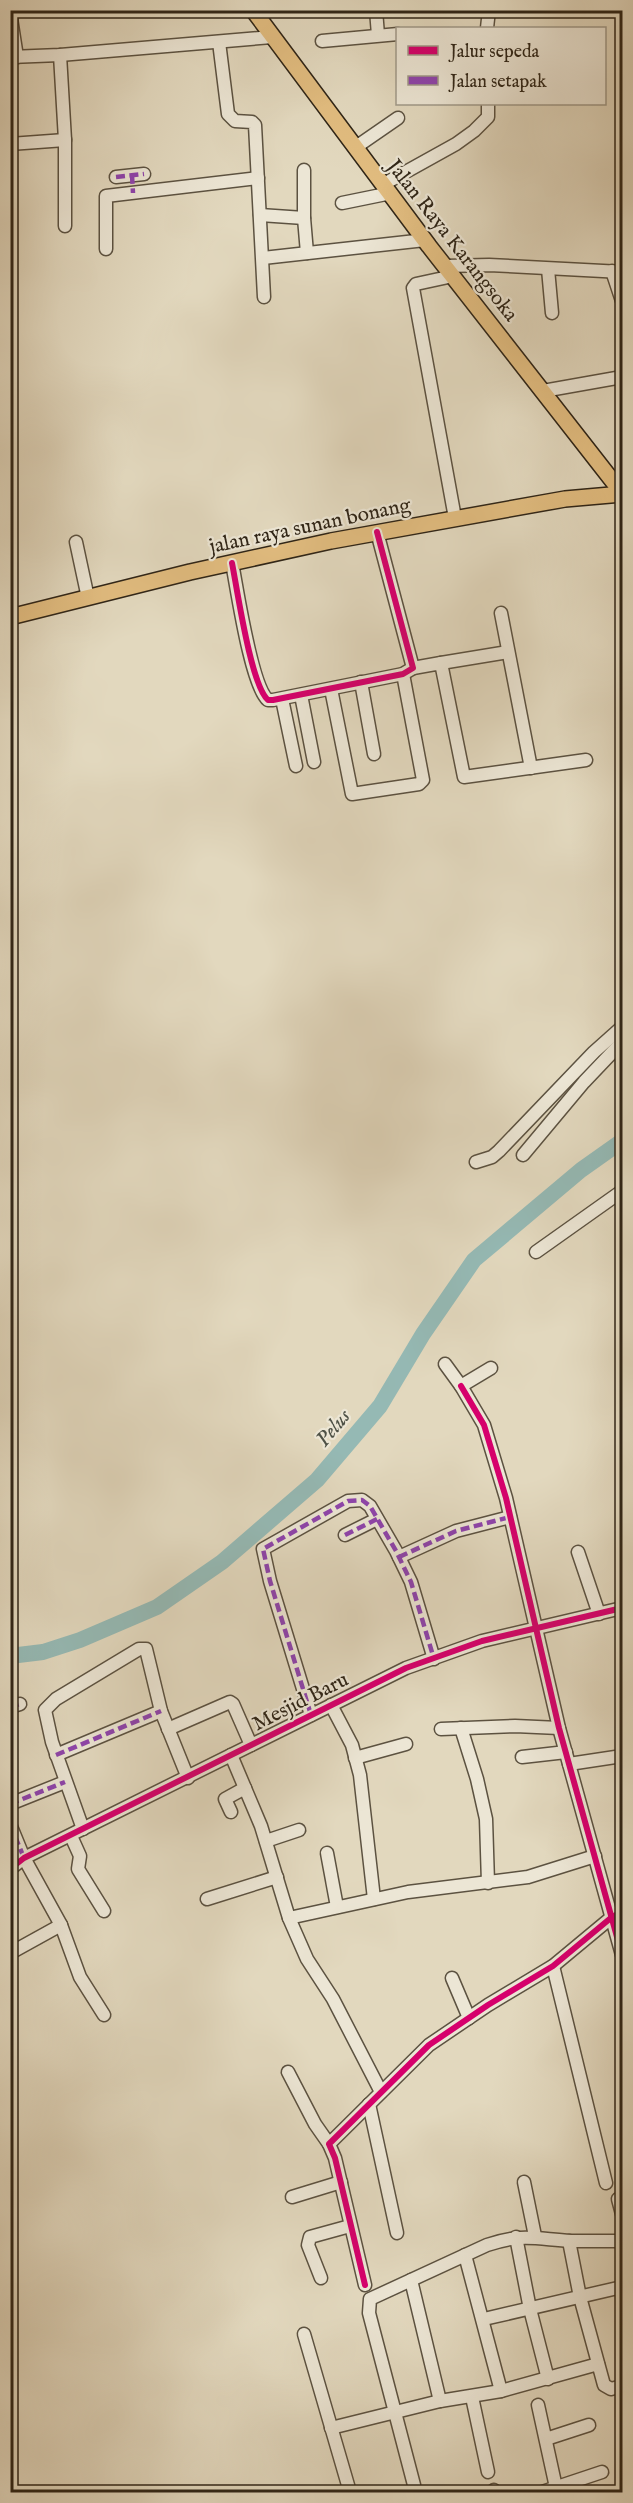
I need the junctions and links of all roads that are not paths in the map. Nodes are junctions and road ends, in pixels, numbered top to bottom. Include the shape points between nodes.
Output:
1 (253, 10) edge
2 (376, 10) edge
3 (489, 10) edge
4 (10, 12) edge
5 (484, 27) edge
6 (396, 34) edge
7 (378, 35) junction
8 (272, 37) junction
9 (321, 41) dead end
10 (219, 42) junction
11 (60, 56) junction
12 (14, 57) edge
13 (488, 105) edge
14 (398, 118) dead end
15 (65, 140) junction
16 (10, 144) edge
17 (356, 147) junction
18 (304, 170) dead end
19 (116, 177) dead end
20 (258, 178) junction
21 (387, 189) junction
22 (133, 193) junction
23 (342, 203) dead end
24 (260, 215) junction
25 (304, 218) junction
26 (65, 226) dead end
27 (425, 240) junction
28 (106, 249) dead end
29 (307, 253) junction
30 (263, 258) junction
31 (548, 269) junction
32 (449, 271) junction
33 (617, 271) edge
34 (264, 297) dead end
35 (622, 301) edge
36 (552, 313) dead end
37 (622, 377) edge
38 (543, 391) junction
39 (622, 494) edge
40 (455, 518) junction
41 (377, 532) junction
42 (76, 542) dead end
43 (232, 562) junction
44 (88, 598) junction
45 (501, 613) dead end
46 (10, 617) edge
47 (508, 652) junction
48 (441, 663) junction
49 (408, 671) junction
50 (361, 682) junction
51 (331, 689) junction
52 (301, 695) junction
53 (282, 699) junction
54 (374, 754) dead end
55 (586, 760) dead end
56 (314, 762) dead end
57 (296, 766) dead end
58 (531, 768) junction
59 (622, 1027) edge
60 (622, 1042) edge
61 (523, 1155) dead end
62 (476, 1162) dead end
63 (622, 1191) edge
64 (536, 1252) dead end
65 (445, 1364) dead end
66 (491, 1368) dead end
67 (461, 1386) junction
68 (510, 1517) junction
69 (378, 1519) junction
70 (345, 1535) dead end
71 (578, 1552) dead end
72 (399, 1557) junction
73 (622, 1608) edge
74 (599, 1614) junction
75 (536, 1627) junction
76 (434, 1659) junction
77 (331, 1705) junction
78 (161, 1711) junction
79 (311, 1715) junction
80 (461, 1728) junction
81 (559, 1728) junction
82 (168, 1729) junction
83 (441, 1729) dead end
84 (406, 1743) dead end
85 (251, 1745) junction
86 (56, 1755) junction
87 (231, 1755) junction
88 (622, 1756) edge
89 (522, 1757) dead end
90 (355, 1758) junction
91 (568, 1758) junction
92 (188, 1778) junction
93 (65, 1782) junction
94 (245, 1788) junction
95 (10, 1804) edge
96 (231, 1812) dead end
97 (10, 1824) edge
98 (83, 1829) junction
99 (298, 1830) dead end
100 (71, 1836) junction
101 (266, 1841) junction
102 (327, 1853) dead end
103 (595, 1856) junction
104 (24, 1858) junction
105 (10, 1869) edge
106 (277, 1877) junction
107 (488, 1883) junction
108 (207, 1899) dead end
109 (374, 1899) junction
110 (337, 1907) junction
111 (104, 1911) dead end
112 (617, 1915) edge
113 (289, 1918) junction
114 (61, 1925) junction
115 (14, 1951) dead end
116 (622, 1955) edge
117 (553, 1966) junction
118 (452, 1978) dead end
119 (104, 2015) dead end
120 (469, 2018) junction
121 (288, 2072) dead end
122 (381, 2092) junction
123 (369, 2104) junction
124 (329, 2144) junction
125 (341, 2182) junction
126 (524, 2182) dead end
127 (606, 2183) dead end
128 (292, 2197) dead end
129 (618, 2199) dead end
130 (622, 2214) edge
131 (350, 2226) junction
132 (396, 2233) dead end
133 (536, 2236) junction
134 (516, 2237) junction
135 (569, 2241) junction
136 (622, 2241) edge
137 (465, 2255) junction
138 (321, 2278) dead end
139 (411, 2280) junction
140 (365, 2285) dead end
141 (622, 2287) edge
142 (580, 2297) junction
143 (530, 2309) junction
144 (484, 2319) junction
145 (304, 2334) dead end
146 (598, 2364) junction
147 (548, 2379) junction
148 (622, 2386) edge
149 (501, 2391) junction
150 (472, 2397) junction
151 (440, 2401) junction
152 (538, 2405) dead end
153 (393, 2414) junction
154 (589, 2426) dead end
155 (331, 2428) junction
156 (546, 2439) junction
157 (488, 2472) dead end
158 (602, 2472) dead end
159 (414, 2485) dead end
160 (556, 2490) edge
161 (350, 2493) edge
162 (542, 2493) edge

1 - 8 main road, Jalan Raya Karangsoka
2 - 7 street
3 - 5 street
4 - 12 street
6 - 7 street
7 - 9 street
8 - 10 street
8 - 17 main road, Jalan Raya Karangsoka
10 - 11 street
10 - 20 street via 228,114 235,121 255,125
11 - 12 street
11 - 15 street
13 - 21 street via 488,117 465,138
14 - 17 street
15 - 16 street
15 - 26 street
17 - 21 main road, Jalan Raya Karangsoka
18 - 25 street
19 - 22 street via 138,175
20 - 22 street
20 - 24 street
21 - 23 street
21 - 27 main road, Jalan Raya Karangsoka
22 - 28 street via 106,196
24 - 25 street
24 - 30 street
25 - 29 street
27 - 29 street
27 - 32 main road, Jalan Raya Karangsoka
29 - 30 street
30 - 34 street
31 - 32 street via 489,265
31 - 33 street
31 - 36 street
32 - 38 main road, Jalan Raya Karangsoka
32 - 40 street via 412,288
33 - 35 street
37 - 38 street
38 - 39 main road, Jalan Raya Karangsoka
39 - 40 main road, jalan raya sunan bonang via 565,499
40 - 41 main road, jalan raya sunan bonang
41 - 43 main road, jalan raya sunan bonang
41 - 49 street
42 - 44 street
43 - 44 main road, jalan raya sunan bonang
43 - 53 street via 259,687 268,700
44 - 46 main road, jalan raya sunan bonang
45 - 47 street
47 - 48 street
47 - 58 street
48 - 49 street
48 - 58 street via 463,776
49 - 50 street
49 - 51 street via 423,780 419,784 352,794
50 - 51 street
50 - 54 street
51 - 52 street
52 - 53 street
52 - 56 street
53 - 57 street
55 - 58 street
59 - 62 street via 499,1151
60 - 61 street
63 - 64 street
65 - 67 street
66 - 67 street
67 - 68 street via 484,1425
68 - 72 street via 456,1531
68 - 75 street
69 - 70 street
69 - 72 street
69 - 79 street via 365,1501 348,1501 263,1550
71 - 74 street
72 - 76 street via 411,1582
73 - 74 street, Mesjid Baru
74 - 75 street, Mesjid Baru
75 - 76 street, Mesjid Baru
75 - 81 street
76 - 77 street, Mesjid Baru via 406,1668
77 - 79 street, Mesjid Baru
77 - 90 street
78 - 82 street
78 - 86 street
78 - 86 street via 146,1649 139,1649 47,1706 45,1717
79 - 85 street, Mesjid Baru
80 - 81 street
80 - 83 street
80 - 107 street via 486,1819
81 - 91 street
82 - 85 street via 230,1702
82 - 92 street
84 - 90 street
85 - 87 street, Mesjid Baru
86 - 93 street
87 - 92 street, Mesjid Baru
87 - 94 street
88 - 91 street
89 - 91 street
90 - 109 street via 365,1807
91 - 103 street
92 - 98 street, Mesjid Baru
93 - 95 street
93 - 98 street
94 - 96 street via 225,1799
94 - 101 street
97 - 104 street
98 - 100 street, Mesjid Baru
99 - 101 street
100 - 104 street, Mesjid Baru
100 - 111 street via 80,1855 78,1869
101 - 106 street
102 - 110 street
103 - 107 street via 528,1877
103 - 112 street
104 - 105 street, Mesjid Baru
104 - 114 street
106 - 108 street
106 - 113 street
107 - 109 street
109 - 110 street
110 - 113 street
112 - 116 street
112 - 117 street
113 - 122 street via 307,1959 333,1999
114 - 115 street
114 - 119 street via 80,1977
117 - 120 street
117 - 127 street
118 - 120 street
120 - 122 street via 429,2045
121 - 124 street
122 - 123 street
123 - 124 street
123 - 132 street
124 - 125 street
125 - 128 street
125 - 131 street
126 - 133 street
129 - 130 street
131 - 138 street via 310,2237 308,2245
131 - 140 street
133 - 134 street
133 - 135 street
134 - 137 street
134 - 143 street
135 - 136 street
135 - 142 street
137 - 139 street
137 - 144 street
139 - 151 street
139 - 153 street via 374,2296 368,2307
141 - 142 street
142 - 143 street
142 - 146 street
143 - 144 street
143 - 147 street
144 - 149 street
145 - 155 street
146 - 147 street
146 - 148 street via 604,2385 611,2389
147 - 149 street
149 - 150 street
150 - 151 street
150 - 157 street
151 - 153 street
152 - 156 street
153 - 155 street
153 - 159 street
154 - 156 street
155 - 161 street
156 - 160 street
158 - 160 street
160 - 162 street

